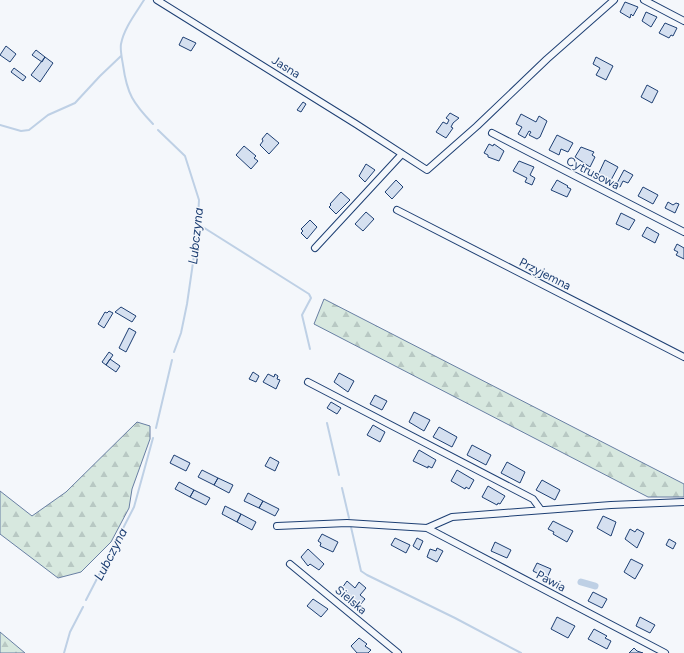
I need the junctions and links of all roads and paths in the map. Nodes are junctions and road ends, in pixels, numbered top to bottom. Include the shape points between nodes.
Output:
1 (157, 0) edge
2 (614, 0) edge
3 (644, 0) edge
4 (684, 21) edge
5 (492, 133) dead end
6 (402, 154) junction
7 (397, 210) dead end
8 (684, 232) edge
9 (315, 248) dead end
10 (684, 357) edge
11 (308, 382) dead end
12 (684, 502) edge
13 (541, 510) junction
14 (277, 526) dead end
15 (427, 528) junction
16 (290, 564) dead end
17 (398, 653) edge
18 (665, 653) edge

1 - 6 street, Jasna
2 - 6 street, Jasna via 427,170
3 - 4 street
5 - 8 street, Cytrusowa
6 - 9 street
7 - 10 street, Przyjemna
11 - 13 street via 533,499
12 - 13 street, Pawia
13 - 15 street, Pawia via 452,517
14 - 15 street, Pawia via 347,523
15 - 18 street, Pawia
16 - 17 street, Sielska

